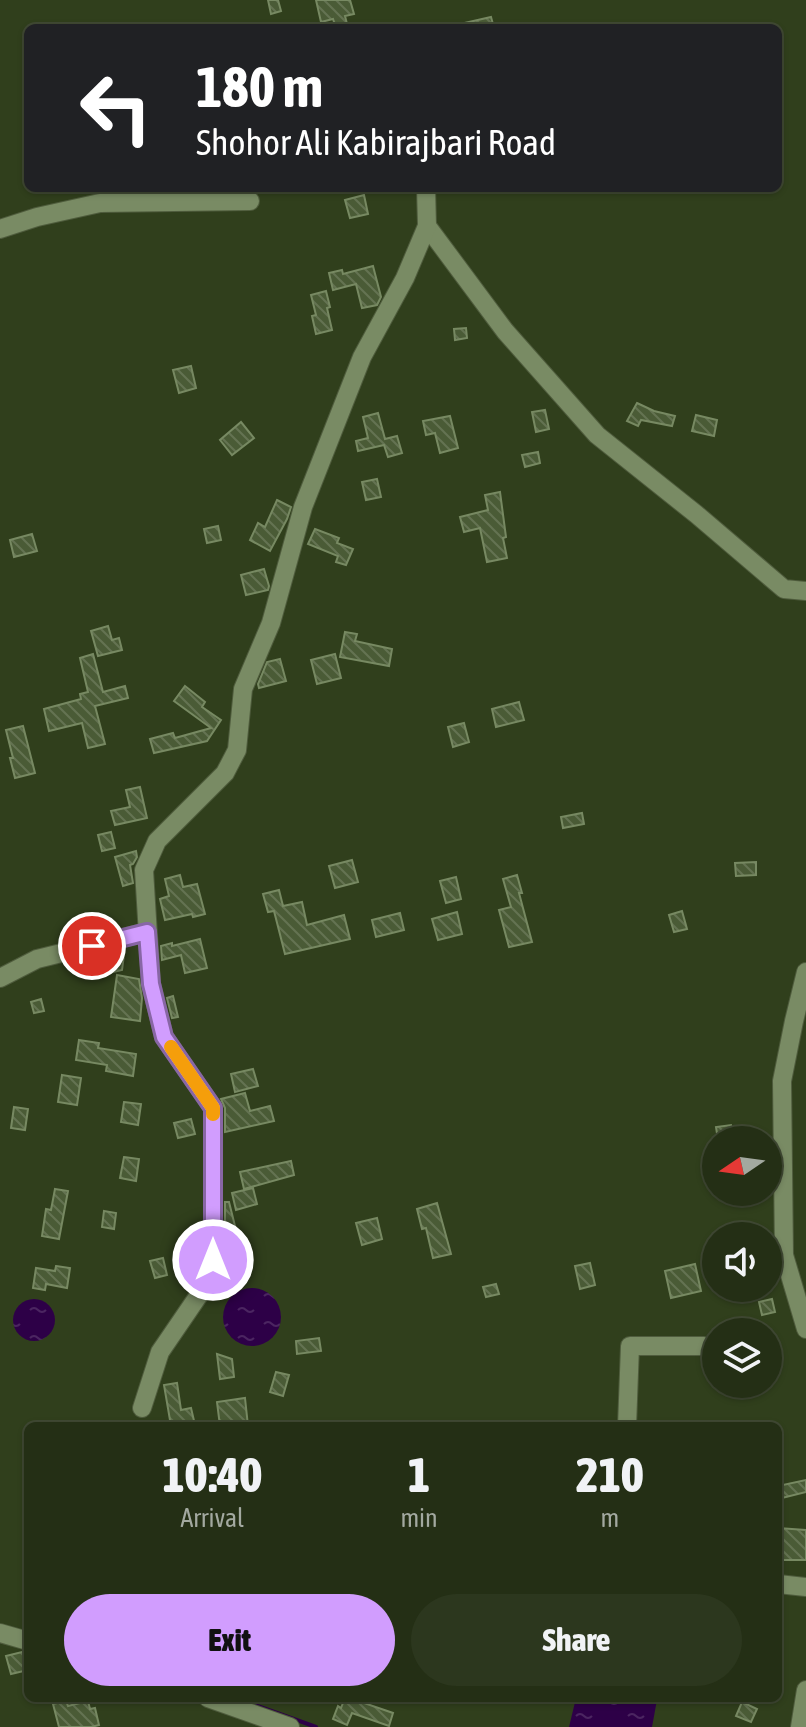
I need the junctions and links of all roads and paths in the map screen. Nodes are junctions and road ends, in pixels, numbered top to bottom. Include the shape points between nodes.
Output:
1 (426, 192) edge
2 (250, 201) dead end
3 (427, 226) junction
4 (0, 229) edge
5 (806, 591) edge
6 (147, 932) junction
7 (806, 972) edge
8 (0, 978) edge
9 (806, 1329) edge
10 (702, 1346) edge
11 (142, 1408) dead end
12 (627, 1422) edge
13 (782, 1584) edge
14 (806, 1587) edge
15 (0, 1633) edge
16 (24, 1640) edge
17 (806, 1690) edge
18 (219, 1702) edge
19 (290, 1727) edge
20 (800, 1727) edge

1 - 3 street
2 - 4 street via 100,203
3 - 5 street via 505,331 597,435 784,589
3 - 6 street via 362,357 303,507 271,623 243,689 237,750 225,773 157,841 144,870
6 - 8 street via 37,959
6 - 11 street via 151,984 164,1037 213,1108 213,1260 201,1292 160,1352
7 - 9 street via 782,1081 784,1255
10 - 12 street via 630,1346
13 - 14 street
15 - 16 street
17 - 20 street
18 - 19 street

